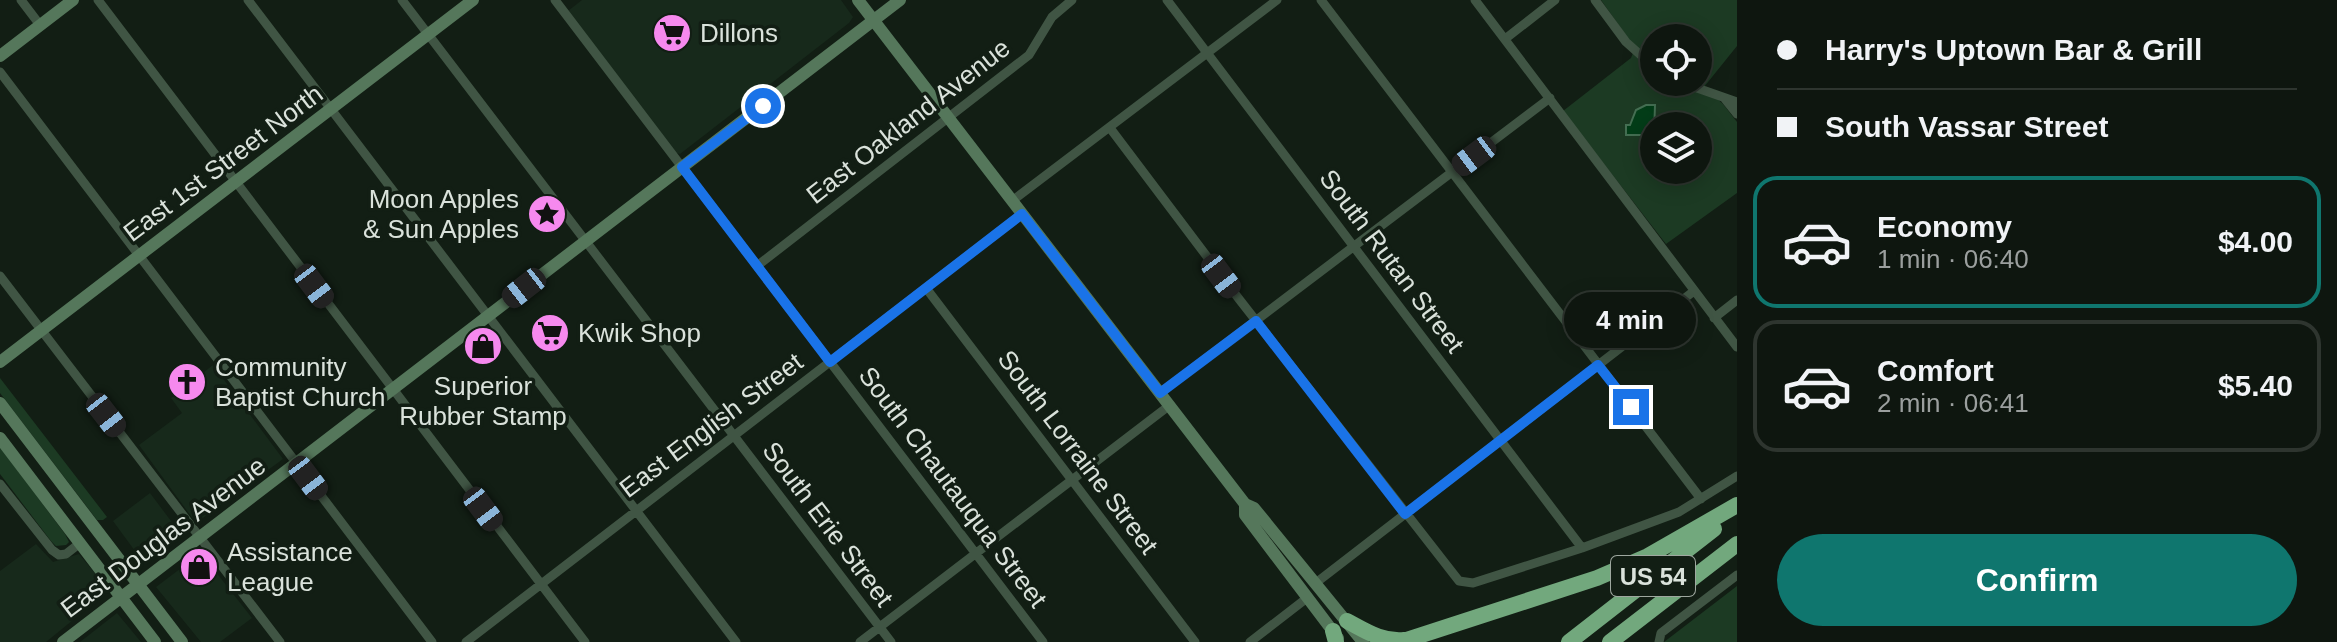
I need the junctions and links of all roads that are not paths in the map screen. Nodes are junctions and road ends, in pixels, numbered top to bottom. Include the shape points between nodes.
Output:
1 (21, 0) edge
2 (73, 0) edge
3 (98, 0) edge
4 (248, 0) edge
5 (402, 0) edge
6 (473, 0) edge
7 (555, 0) edge
8 (858, 0) edge
9 (900, 0) edge
10 (1072, 0) edge
11 (1167, 0) edge
12 (1277, 0) edge
13 (1321, 0) edge
14 (1475, 0) edge
15 (1555, 0) edge
16 (1595, 0) edge
17 (874, 21) junction
18 (40, 25) junction
19 (429, 34) junction
20 (1505, 39) junction
21 (1208, 53) junction
22 (1640, 54) edge
23 (0, 56) edge
24 (0, 72) edge
25 (1712, 94) edge
26 (1550, 98) junction
27 (1725, 99) junction
28 (1737, 102) edge
29 (331, 109) junction
30 (1737, 114) edge
31 (948, 118) junction
32 (1110, 128) junction
33 (682, 167) junction
34 (1451, 173) junction
35 (235, 182) junction
36 (1012, 201) junction
37 (1022, 214) junction
38 (584, 242) junction
39 (1354, 246) junction
40 (139, 255) junction
41 (757, 266) junction
42 (0, 276) edge
43 (926, 288) junction
44 (1694, 291) junction
45 (1737, 300) edge
46 (488, 316) junction
47 (1714, 318) junction
48 (1256, 321) junction
49 (42, 330) junction
50 (1737, 347) edge
51 (0, 362) edge
52 (830, 362) junction
53 (1598, 365) junction
54 (392, 390) junction
55 (1160, 393) junction
56 (0, 403) edge
57 (1170, 405) junction
58 (733, 436) junction
59 (0, 438) edge
60 (1501, 440) junction
61 (296, 463) junction
62 (1737, 476) edge
63 (1072, 479) junction
64 (0, 484) edge
65 (1701, 499) junction
66 (1245, 504) junction
67 (1737, 508) edge
68 (636, 510) junction
69 (1405, 514) junction
70 (199, 537) junction
71 (80, 543) junction
72 (1737, 544) edge
73 (1582, 548) junction
74 (976, 553) junction
75 (1737, 575) edge
76 (1317, 582) junction
77 (138, 584) junction
78 (541, 584) junction
79 (121, 597) junction
80 (1307, 598) junction
81 (1347, 621) junction
82 (879, 627) junction
83 (1337, 638) edge
84 (1402, 641) edge
85 (1658, 641) edge
86 (63, 642) edge
87 (155, 642) edge
88 (182, 642) edge
89 (280, 642) edge
90 (432, 642) edge
91 (466, 642) edge
92 (585, 642) edge
93 (736, 642) edge
94 (860, 642) edge
95 (891, 642) edge
96 (1043, 642) edge
97 (1195, 642) edge
98 (1250, 642) edge
99 (1363, 642) edge
100 (1569, 642) edge
101 (1610, 642) edge

1 - 18 street
2 - 18 main road
3 - 35 street
4 - 29 street
5 - 19 street, South Erie Street
6 - 19 main road, East 1st Street North
7 - 33 street, South Chautauqua Street
8 - 17 main road
9 - 17 main road, East Douglas Avenue
10 - 31 street, East Oakland Avenue via 1052,17 1029,55
11 - 21 street, South Rutan Street
12 - 21 street
13 - 34 street
14 - 20 street
15 - 20 street
16 - 22 street
17 - 31 main road
17 - 33 main road, East Douglas Avenue
18 - 23 main road
19 - 29 main road, East 1st Street North
19 - 38 street, South Erie Street
20 - 26 street
21 - 32 street
21 - 39 street, South Rutan Street
24 - 40 street
25 - 27 street
26 - 34 street
26 - 44 street
27 - 28 street
27 - 30 street
29 - 35 main road, East 1st Street North
29 - 46 street
31 - 36 main road
31 - 41 street, East Oakland Avenue
32 - 36 street
32 - 48 street
33 - 38 main road, East Douglas Avenue
33 - 41 street, South Chautauqua Street
34 - 39 street
34 - 53 street
35 - 40 main road, East 1st Street North
35 - 54 street
36 - 37 main road
37 - 43 street, East English Street
37 - 55 main road
38 - 46 main road, East Douglas Avenue
38 - 58 street, South Erie Street
39 - 48 street
39 - 60 street, South Rutan Street
40 - 49 main road, East 1st Street North
40 - 61 street
41 - 52 street, South Chautauqua Street
42 - 49 street
43 - 52 street, East English Street
43 - 63 street, South Lorraine Street
44 - 47 street
44 - 53 street
45 - 47 street
46 - 54 main road, East Douglas Avenue
46 - 68 street
47 - 50 street
48 - 55 street
48 - 69 street
49 - 51 main road, East 1st Street North
49 - 70 street
52 - 58 street, East English Street
52 - 74 street, South Chautauqua Street
53 - 60 street
53 - 65 street
54 - 61 main road, East Douglas Avenue
54 - 78 street
55 - 57 main road
56 - 77 main road
57 - 63 street
57 - 66 main road
58 - 68 street, East English Street
58 - 82 street, South Erie Street
59 - 71 main road
60 - 69 street
60 - 73 street, South Rutan Street
61 - 70 main road, East Douglas Avenue
61 - 90 street
62 - 65 street
63 - 74 street
63 - 97 street, South Lorraine Street
64 - 71 street via 59,555
65 - 73 street
66 - 76 main road
66 - 80 main road via 1245,515
67 - 84 highway via 1597,578
67 - 100 highway, US 54
68 - 78 street, East English Street
68 - 93 street
69 - 73 street via 1459,581 1473,583
69 - 76 street
70 - 77 main road, East Douglas Avenue
70 - 89 street
71 - 79 main road
72 - 101 highway, US 54
74 - 82 street
74 - 96 street, South Chautauqua Street
75 - 85 street via 1661,633
76 - 81 main road
77 - 79 main road, East Douglas Avenue
77 - 88 main road
78 - 91 street, East English Street
78 - 92 street
79 - 86 main road, East Douglas Avenue
79 - 87 main road
80 - 83 main road
80 - 98 street
81 - 84 highway via 1377,637
81 - 99 main road
82 - 94 street
82 - 95 street, South Erie Street

